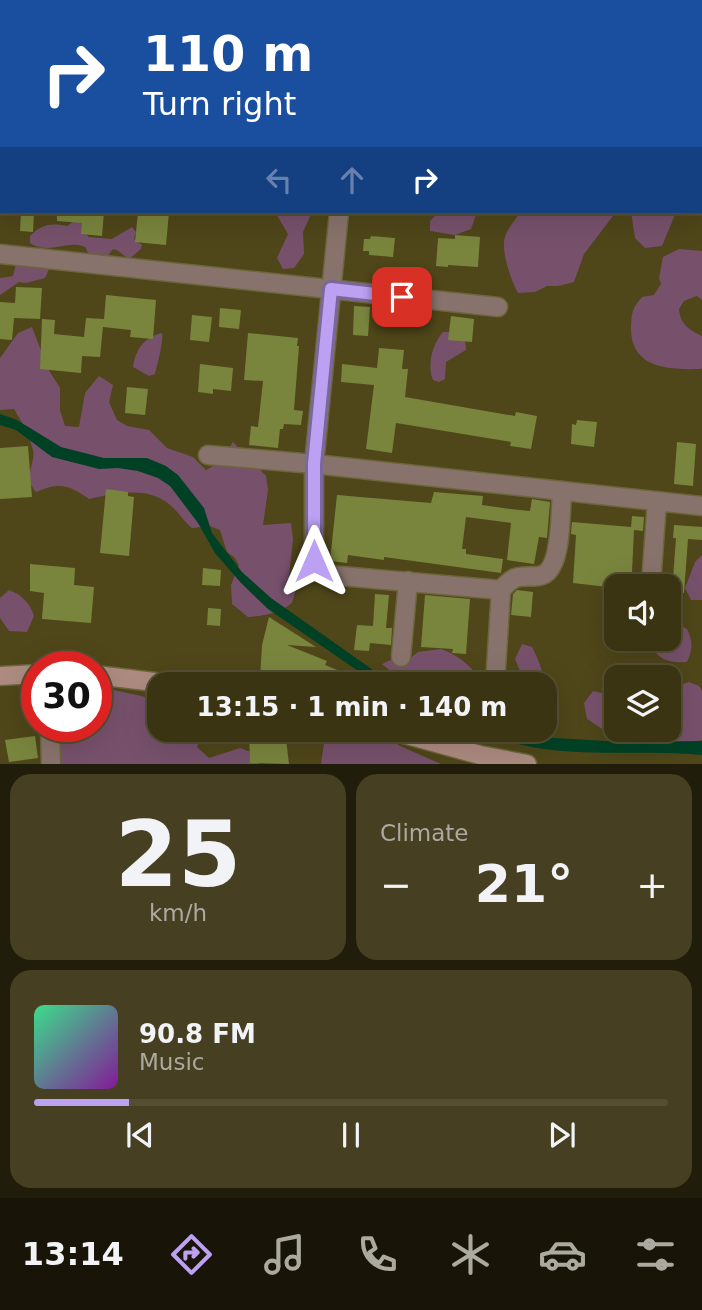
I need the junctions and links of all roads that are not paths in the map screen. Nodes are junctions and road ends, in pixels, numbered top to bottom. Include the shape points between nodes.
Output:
1 (339, 214) edge
2 (0, 254) edge
3 (331, 289) junction
4 (498, 307) dead end
5 (208, 455) dead end
6 (314, 464) junction
7 (562, 491) junction
8 (657, 501) junction
9 (702, 506) edge
10 (652, 574) edge
11 (408, 581) junction
12 (501, 590) junction
13 (401, 657) dead end
14 (496, 672) edge
15 (21, 675) edge
16 (0, 676) edge
17 (112, 677) edge
18 (147, 681) edge
19 (50, 742) edge
20 (433, 742) edge
21 (51, 764) edge
22 (527, 764) edge

1 - 3 street
2 - 3 street
3 - 4 street
3 - 6 street
5 - 6 street
6 - 7 street
6 - 11 street via 314,561 320,569 329,575
7 - 8 street
7 - 12 street via 552,568 542,576 512,578
8 - 9 street
8 - 10 street
11 - 12 street
11 - 13 street
12 - 14 street
15 - 16 main road
17 - 18 main road
19 - 21 street
20 - 22 main road

